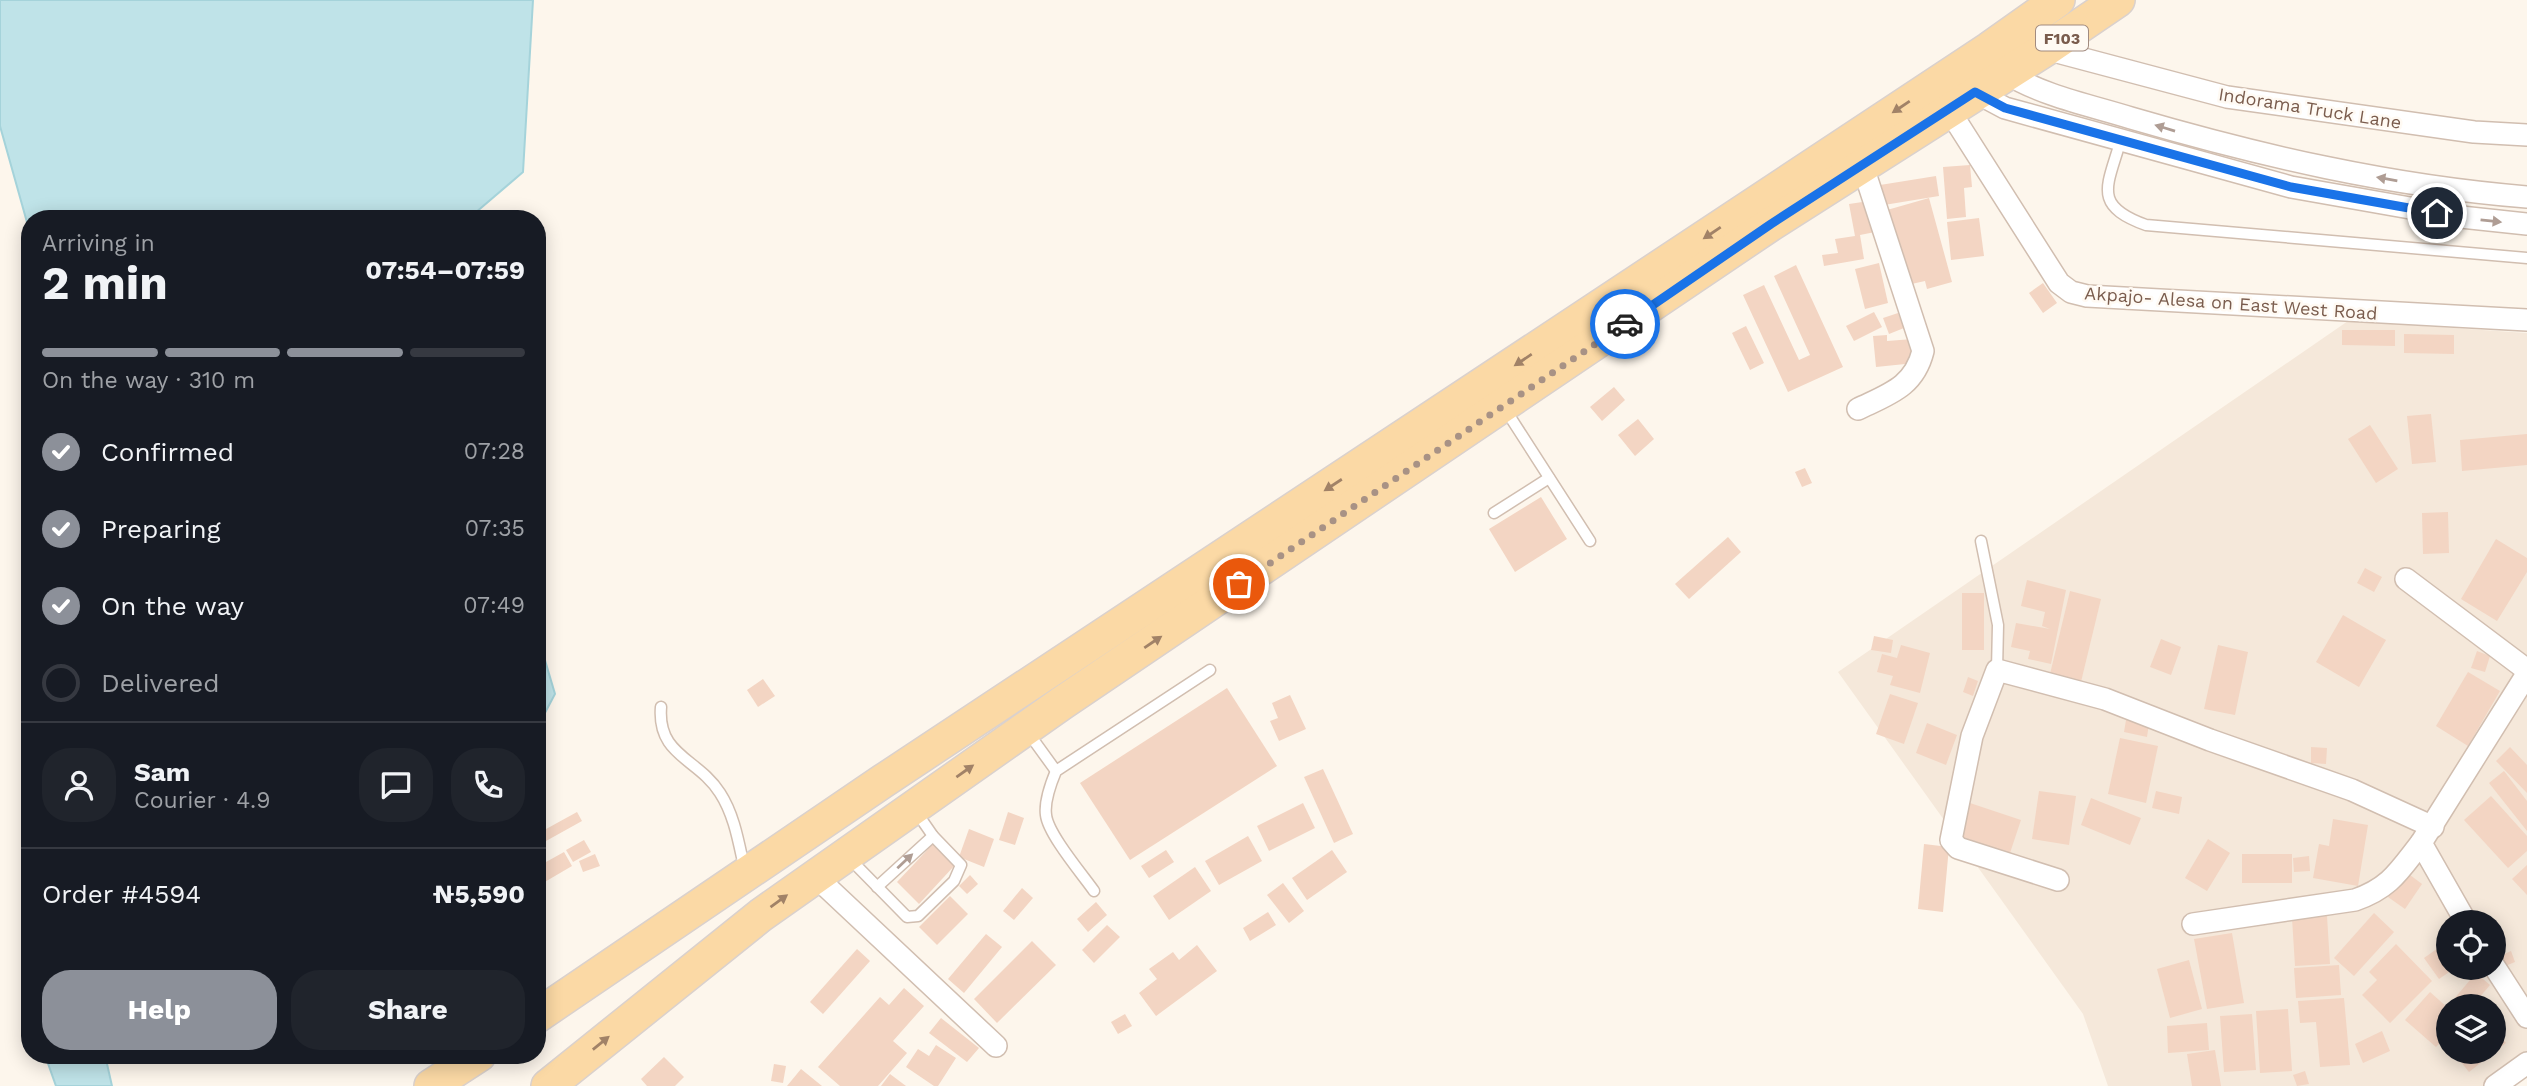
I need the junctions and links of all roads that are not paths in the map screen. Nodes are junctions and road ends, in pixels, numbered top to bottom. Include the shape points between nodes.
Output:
1 (2058, 0) edge
2 (2118, 0) edge
3 (2029, 21) junction
4 (2046, 48) junction
5 (1997, 61) junction
6 (1962, 101) junction
7 (2527, 135) edge
8 (2121, 139) junction
9 (1863, 167) junction
10 (2527, 197) edge
11 (2527, 225) edge
12 (2527, 258) edge
13 (2527, 320) edge
14 (1504, 407) junction
15 (1858, 409) dead end
16 (1549, 478) junction
17 (1494, 513) dead end
18 (1590, 541) dead end
19 (1981, 541) dead end
20 (2406, 579) dead end
21 (1210, 670) dead end
22 (1997, 670) junction
23 (2527, 672) edge
24 (661, 707) dead end
25 (1025, 729) junction
26 (1056, 771) junction
27 (913, 807) junction
28 (2427, 835) junction
29 (933, 836) junction
30 (845, 853) junction
31 (746, 873) junction
32 (814, 876) junction
33 (2057, 880) dead end
34 (877, 887) junction
35 (1094, 891) dead end
36 (2461, 910) edge
37 (2193, 924) dead end
38 (2503, 980) edge
39 (546, 1010) edge
40 (2527, 1017) edge
41 (996, 1046) dead end
42 (2527, 1063) edge
43 (465, 1064) edge
44 (432, 1086) edge
45 (548, 1086) edge
46 (2495, 1086) edge

1 - 3 main road, F103
2 - 4 main road, F103
3 - 4 street
3 - 5 main road, F103
4 - 5 main road, F103
4 - 7 street, Indorama Truck Lane via 2227,97 2474,132
5 - 6 main road, F103
10 -> 5 street via 2463,192 2301,164 2213,143 2023,84
5 -> 31 main road, F103
6 - 8 street
6 - 9 main road, F103
6 - 13 street, Akpajo- Alesa on East West Road via 2041,258 2071,292
8 -> 11 street via 2291,187
8 - 12 lane via 2106,190 2111,207 2146,225
9 - 14 main road, F103 via 1771,224
9 - 15 street via 1923,351 1919,370 1900,389
14 - 16 lane
25 -> 14 main road, F103
16 - 17 lane
16 - 18 lane
19 - 22 lane via 1998,625
20 - 23 street
21 - 26 lane
22 - 28 street via 2105,699 2353,790
22 - 33 street via 1972,736 1951,840 1958,848
23 - 28 street
24 - 31 lane via 663,737 718,789 728,805
25 - 26 lane
27 -> 25 main road, F103
26 - 35 lane via 1046,815 1060,844
27 - 29 lane
27 - 30 main road, F103
28 - 36 street
28 - 37 street via 2392,880 2355,901
34 -> 29 lane
29 - 34 lane via 961,865 954,881 918,916 907,917
30 - 32 main road, F103
30 - 34 lane
31 - 39 main road, F103
32 - 41 street
45 -> 32 main road, F103
38 - 40 street
42 - 46 street
43 - 44 main road

